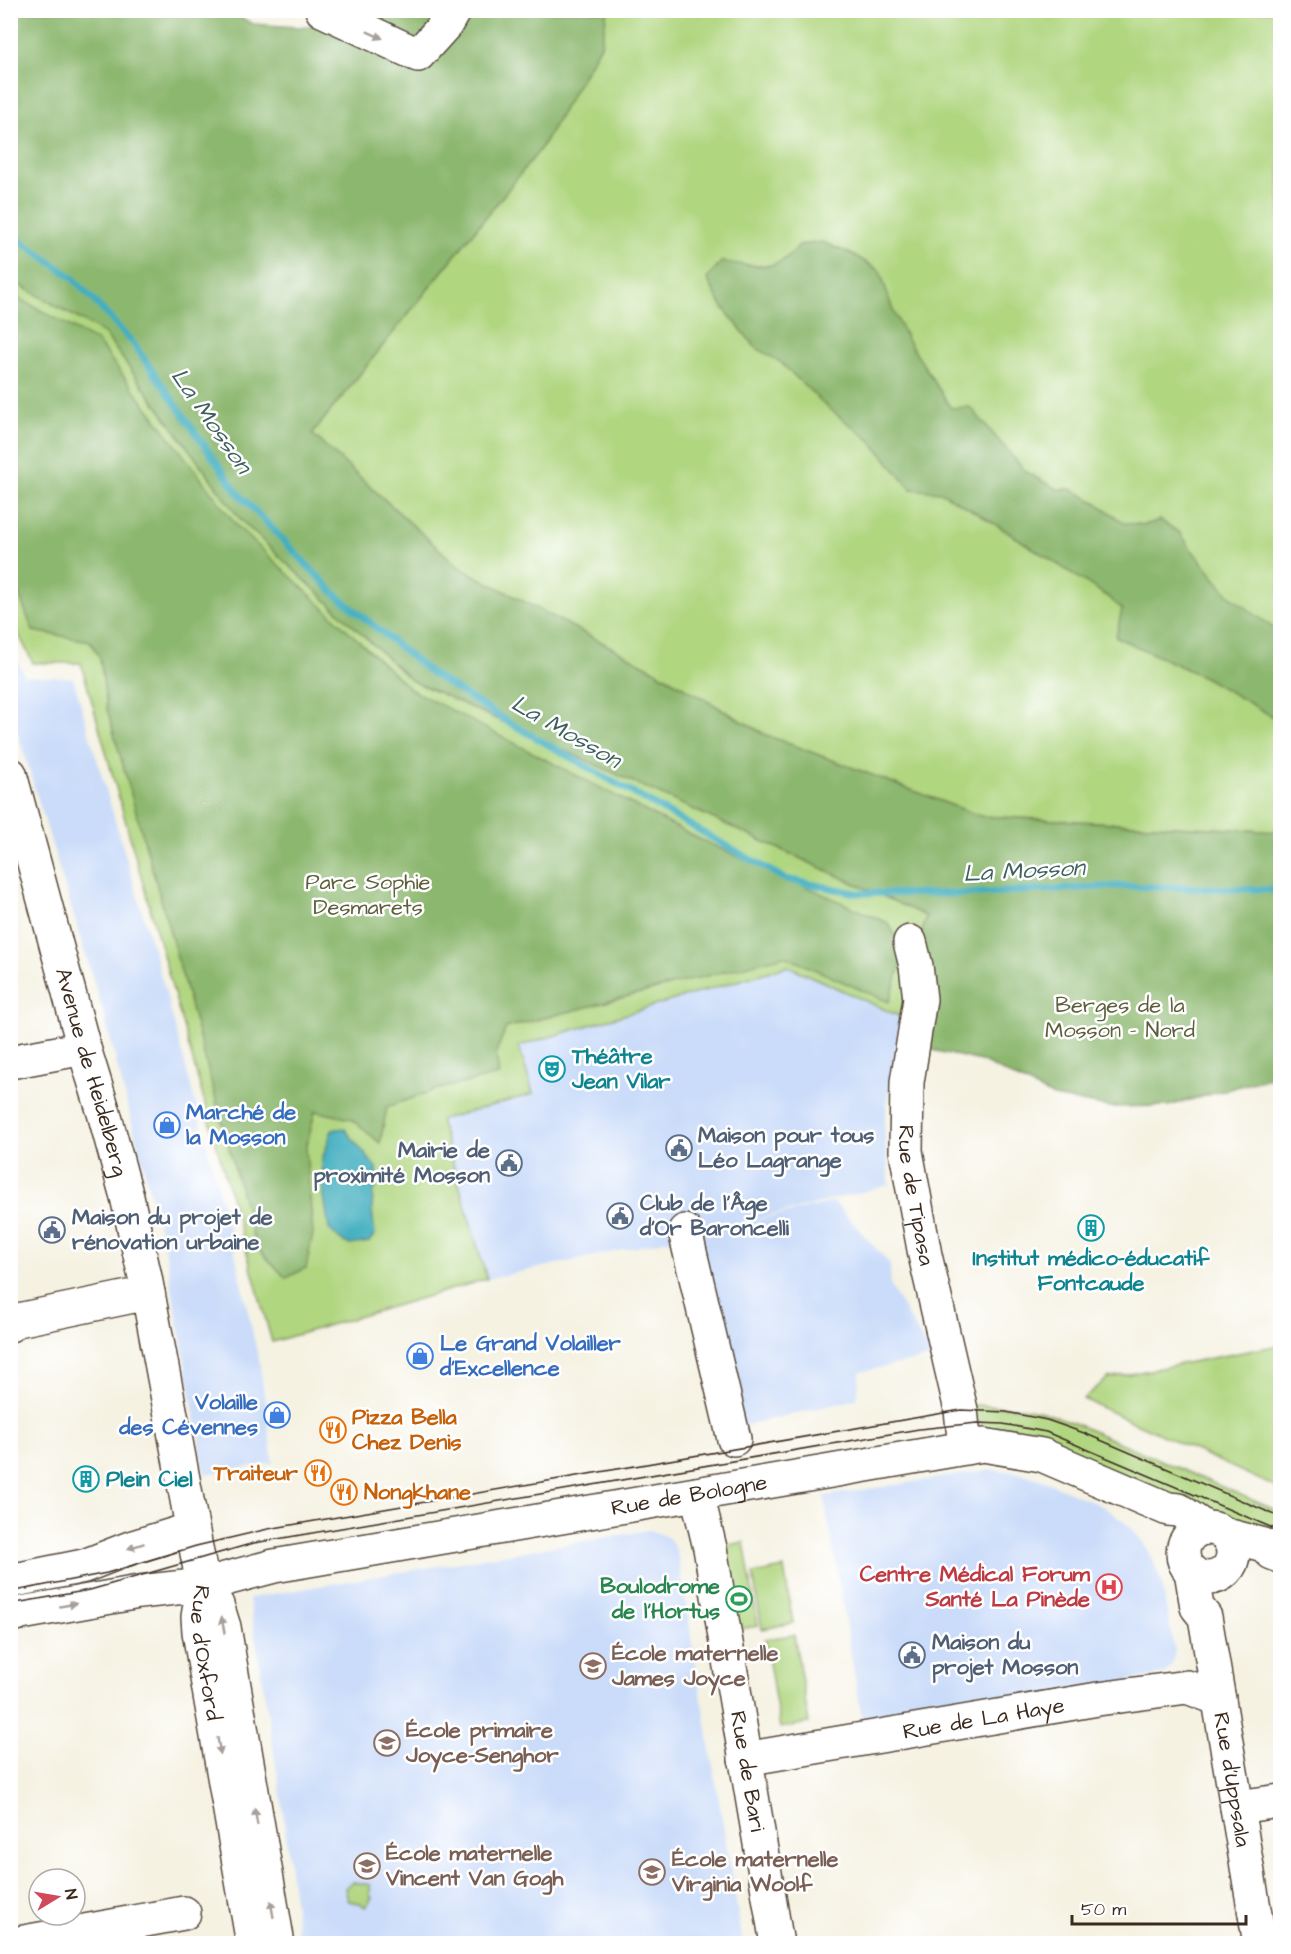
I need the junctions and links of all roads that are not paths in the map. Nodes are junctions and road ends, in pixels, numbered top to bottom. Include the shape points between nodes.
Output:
1 (322, 10) edge
2 (454, 10) edge
3 (10, 774) edge
4 (910, 942) dead end
5 (84, 1048) junction
6 (10, 1062) edge
7 (685, 1231) dead end
8 (148, 1293) junction
9 (10, 1324) edge
10 (734, 1439) dead end
11 (965, 1447) junction
12 (697, 1494) junction
13 (192, 1529) junction
14 (1210, 1553) junction
15 (1276, 1555) edge
16 (10, 1581) edge
17 (203, 1585) junction
18 (10, 1615) edge
19 (1219, 1699) junction
20 (745, 1759) junction
21 (1281, 1801) edge
22 (1237, 1807) junction
23 (184, 1913) dead end
24 (13, 1944) edge
25 (253, 1944) edge
26 (278, 1944) edge
27 (777, 1944) edge
28 (1260, 1944) edge

1 -> 2 street via 418,55
3 - 5 street, Avenue de Heidelberg
4 - 11 street, Rue de Tipasa via 920,999 907,1082 906,1151 925,1255 961,1410
5 - 6 street
5 - 8 street, Avenue de Heidelberg via 127,1197
7 - 10 street
8 - 9 street
8 - 13 street, Avenue de Heidelberg
11 - 12 street, Rue de Bologne
11 - 14 street, Rue de Bologne via 983,1444 1042,1455 1168,1509 1179,1510
12 - 17 street, Rue de Bologne via 274,1566
12 - 20 street, Rue de Bari via 710,1548
13 -> 16 street via 84,1566
13 - 17 street, Avenue de Heidelberg
14 - 15 street
14 - 19 street, Rue d'Uppsala via 1197,1607 1205,1617
18 -> 17 street, Rue de Bologne
17 -> 25 street, Rue d'Oxford via 199,1632
26 -> 17 street, Rue d'Oxford via 223,1621
19 - 20 street, Rue de La Haye via 1187,1687
19 - 22 street, Rue d'Uppsala
20 - 27 street, Rue de Bari
21 - 22 street
22 - 28 street, Rue d'Uppsala
23 - 24 street

